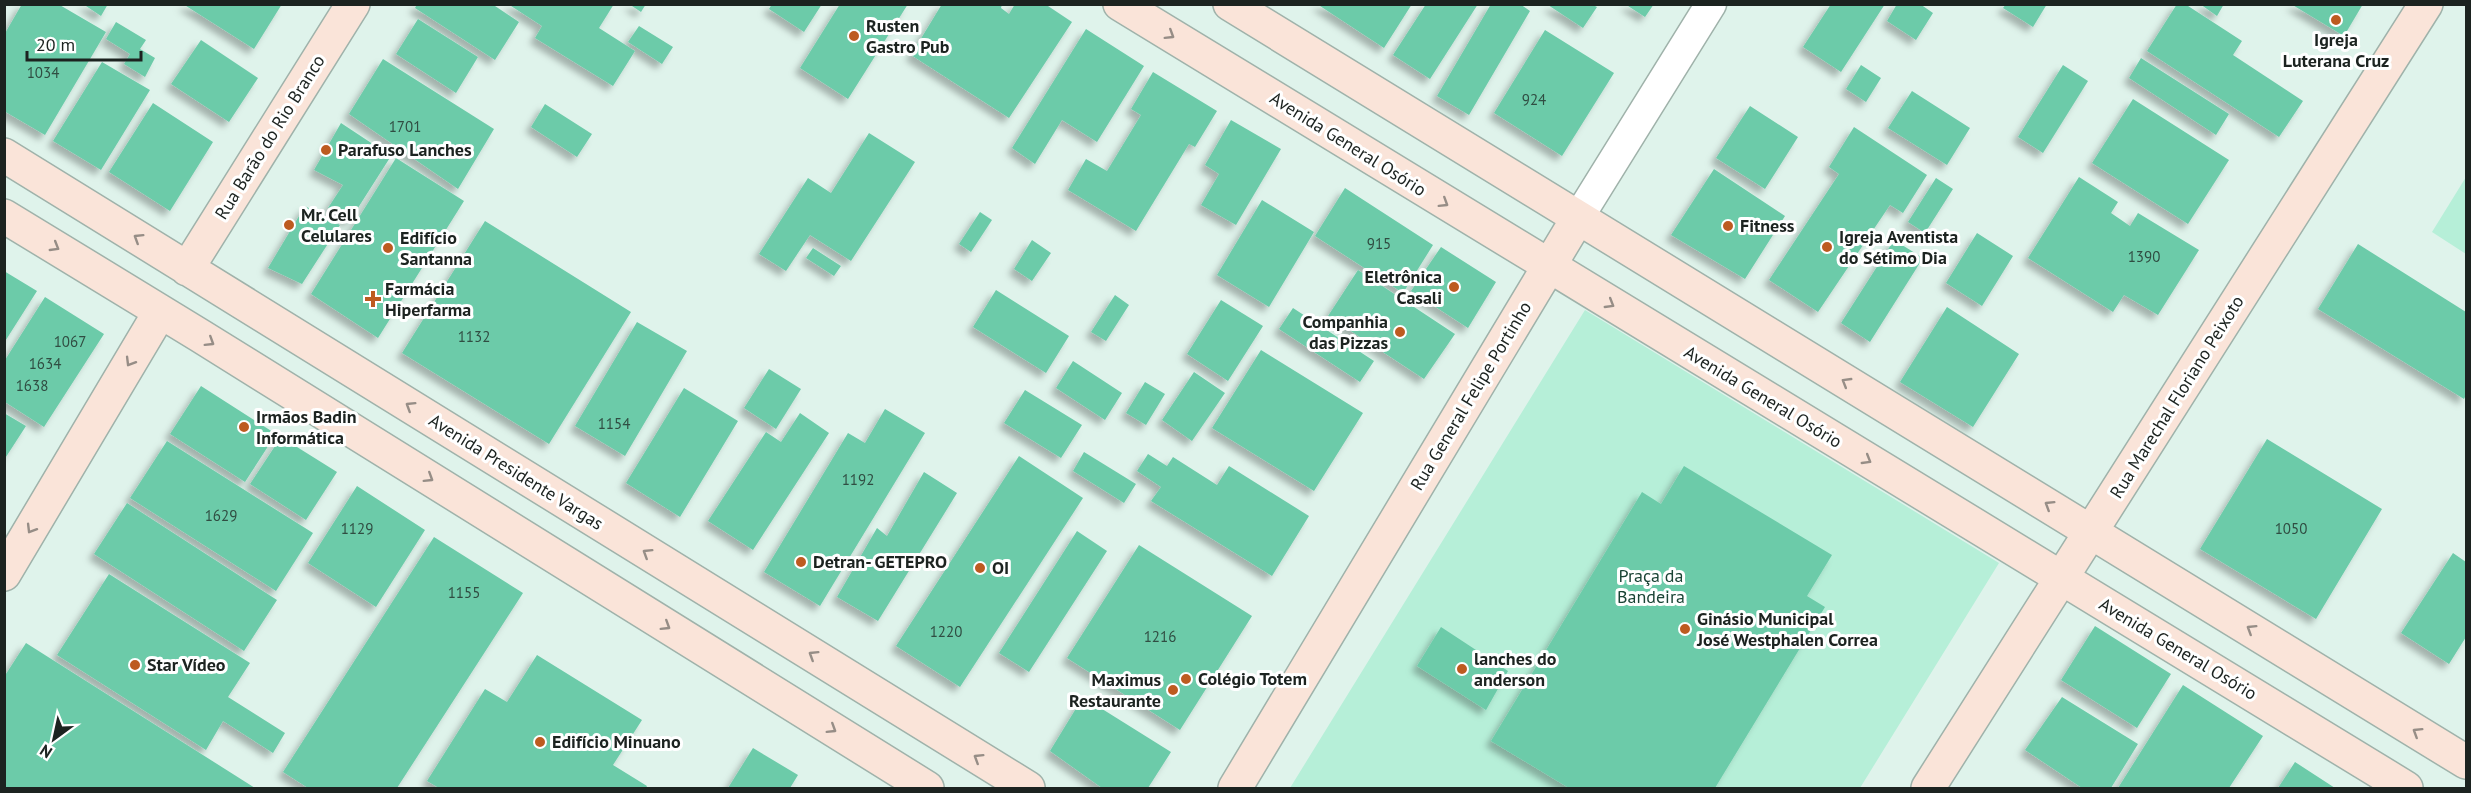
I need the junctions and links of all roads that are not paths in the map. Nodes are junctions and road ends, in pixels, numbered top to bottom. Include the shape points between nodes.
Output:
1 (353, 4) edge
2 (1120, 4) edge
3 (1230, 4) edge
4 (1711, 4) edge
5 (2426, 4) edge
6 (4, 155) edge
7 (4, 216) edge
8 (1578, 218) junction
9 (1549, 267) junction
10 (187, 269) junction
11 (160, 312) junction
12 (2092, 532) junction
13 (4, 574) edge
14 (2061, 578) junction
15 (2466, 762) edge
16 (927, 789) edge
17 (1028, 789) edge
18 (1235, 789) edge
19 (1928, 789) edge
20 (2406, 789) edge

1 - 10 main road, Rua Barão do Rio Branco
2 -> 9 main road, Avenida General Osório
3 - 8 main road
4 - 8 street, Rua General Felipe Portinho
5 - 12 main road, Rua Marechal Floriano Peixoto
10 -> 6 main road, Avenida Presidente Vargas
7 -> 11 main road
8 - 9 main road, Rua General Felipe Portinho
12 -> 8 main road
9 -> 14 main road, Avenida General Osório
9 - 18 main road, Rua General Felipe Portinho
10 - 11 main road via 197,281 198,297 190,310 175,315
17 -> 10 main road, Avenida Presidente Vargas
11 -> 13 main road
11 -> 16 main road
12 - 14 main road, Rua Marechal Floriano Peixoto
15 -> 12 main road
14 - 19 main road, Rua Marechal Floriano Peixoto
14 - 20 main road, Avenida General Osório

